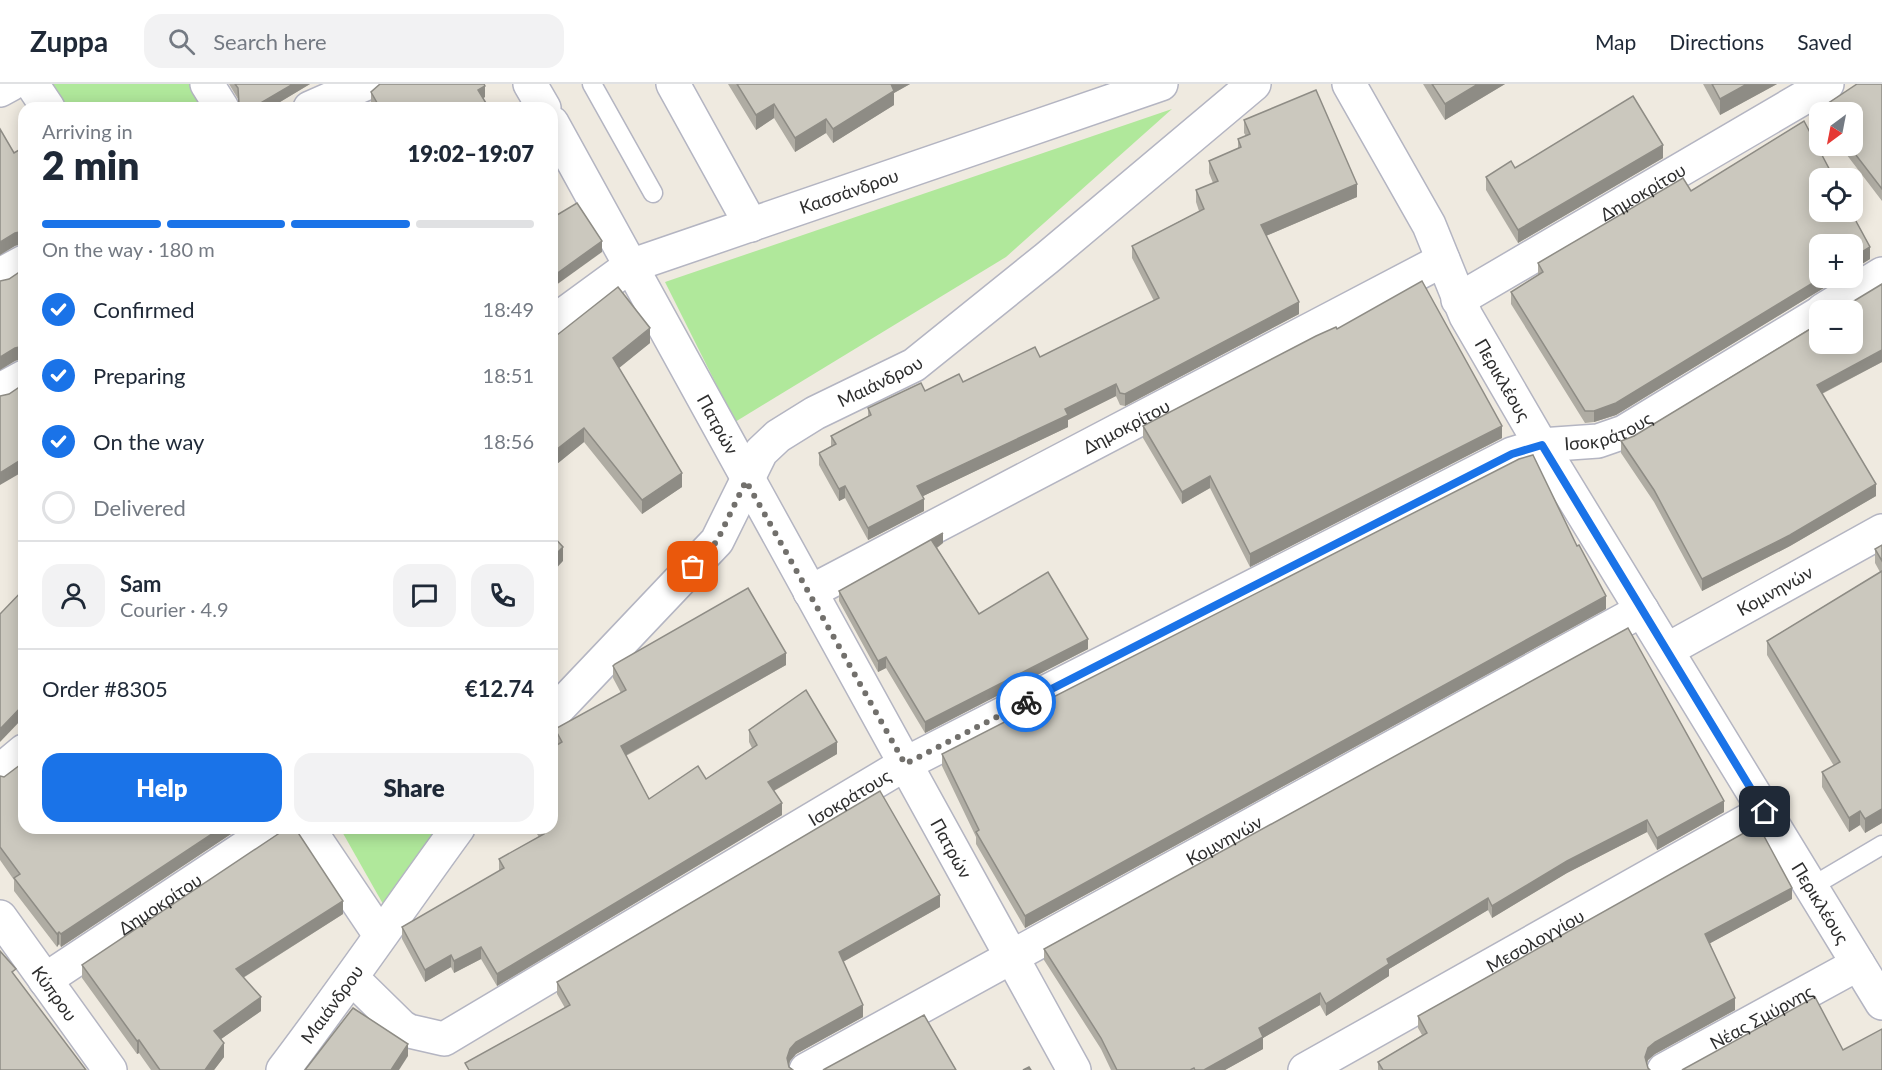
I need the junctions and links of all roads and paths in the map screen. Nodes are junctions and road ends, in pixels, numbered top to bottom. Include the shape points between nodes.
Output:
1 (11, 84) edge
2 (32, 84) edge
3 (207, 84) edge
4 (365, 84) edge
5 (530, 84) edge
6 (592, 84) edge
7 (673, 84) edge
8 (1161, 84) edge
9 (1254, 84) edge
10 (1349, 84) edge
11 (1827, 84) edge
12 (0, 90) edge
13 (44, 102) edge
14 (218, 102) edge
15 (324, 102) edge
16 (540, 102) edge
17 (558, 134) edge
18 (653, 193) dead end
19 (751, 225) junction
20 (1443, 260) junction
21 (18, 265) edge
22 (630, 266) junction
23 (1882, 274) edge
24 (0, 275) edge
25 (1458, 300) junction
26 (1840, 300) edge
27 (558, 319) edge
28 (1809, 319) edge
29 (18, 380) edge
30 (0, 390) edge
31 (1542, 445) junction
32 (746, 481) junction
33 (1882, 531) edge
34 (810, 592) junction
35 (1642, 610) junction
36 (1667, 650) junction
37 (558, 709) edge
38 (18, 756) edge
39 (905, 764) junction
40 (0, 771) edge
41 (1765, 812) junction
42 (265, 834) edge
43 (312, 834) edge
44 (454, 834) edge
45 (1882, 845) edge
46 (1811, 887) junction
47 (0, 917) edge
48 (380, 935) junction
49 (1011, 955) junction
50 (1858, 964) junction
51 (352, 978) junction
52 (45, 980) junction
53 (1882, 1003) edge
54 (1674, 1068) edge
55 (110, 1070) edge
56 (283, 1070) edge
57 (806, 1070) edge
58 (1074, 1070) edge
59 (1305, 1070) edge

1 - 12 street
2 - 13 street
3 - 14 street
4 - 15 street
5 - 16 street
6 - 18 lane
7 - 19 street
8 - 19 street, Κασσάνδρου
9 - 32 street, Μαιάνδρου via 914,365 815,413 778,436 761,452
10 - 20 street, Περικλέους via 1429,225
11 - 25 street, Δημοκρίτου
17 - 22 street, Πατρών
19 - 22 street, Κασσάνδρου
20 - 25 street, Περικλέους
20 - 34 street, Δημοκρίτου
21 - 24 street
22 - 27 street, Κασσάνδρου
22 - 32 street, Πατρών via 738,458
23 - 26 street, Ισοκράτους
25 - 31 street, Περικλέους
28 - 31 street, Ισοκράτους via 1612,438
29 - 30 street
31 - 35 street, Περικλέους
31 - 39 street, Ισοκράτους via 1512,454
32 - 34 street, Πατρών
32 - 37 street, Μαιάνδρου via 717,541
33 - 36 street, Κομνηνών
34 - 39 street, Πατρών
35 - 36 street, Περικλέους
35 - 49 street, Κομνηνών
36 - 41 street, Περικλέους
38 - 40 street
39 - 49 street, Πατρών
39 - 51 street, Ισοκράτους via 444,1039 402,1027
41 - 46 street, Περικλέους
41 - 59 street, Μεσολογγίου
42 - 52 street, Δημοκρίτου
43 - 48 street
44 - 48 street, Μαιάνδρου
45 - 46 lane
46 - 50 street, Περικλέους
47 - 52 street, Κύπρου
48 - 51 street, Μαιάνδρου
49 - 57 street, Κομνηνών
49 - 58 street, Πατρών
50 - 53 street, Περικλέους
50 - 54 street, Νέας Σμύρνης
51 - 56 street, Μαιάνδρου
52 - 55 street, Κύπρου

